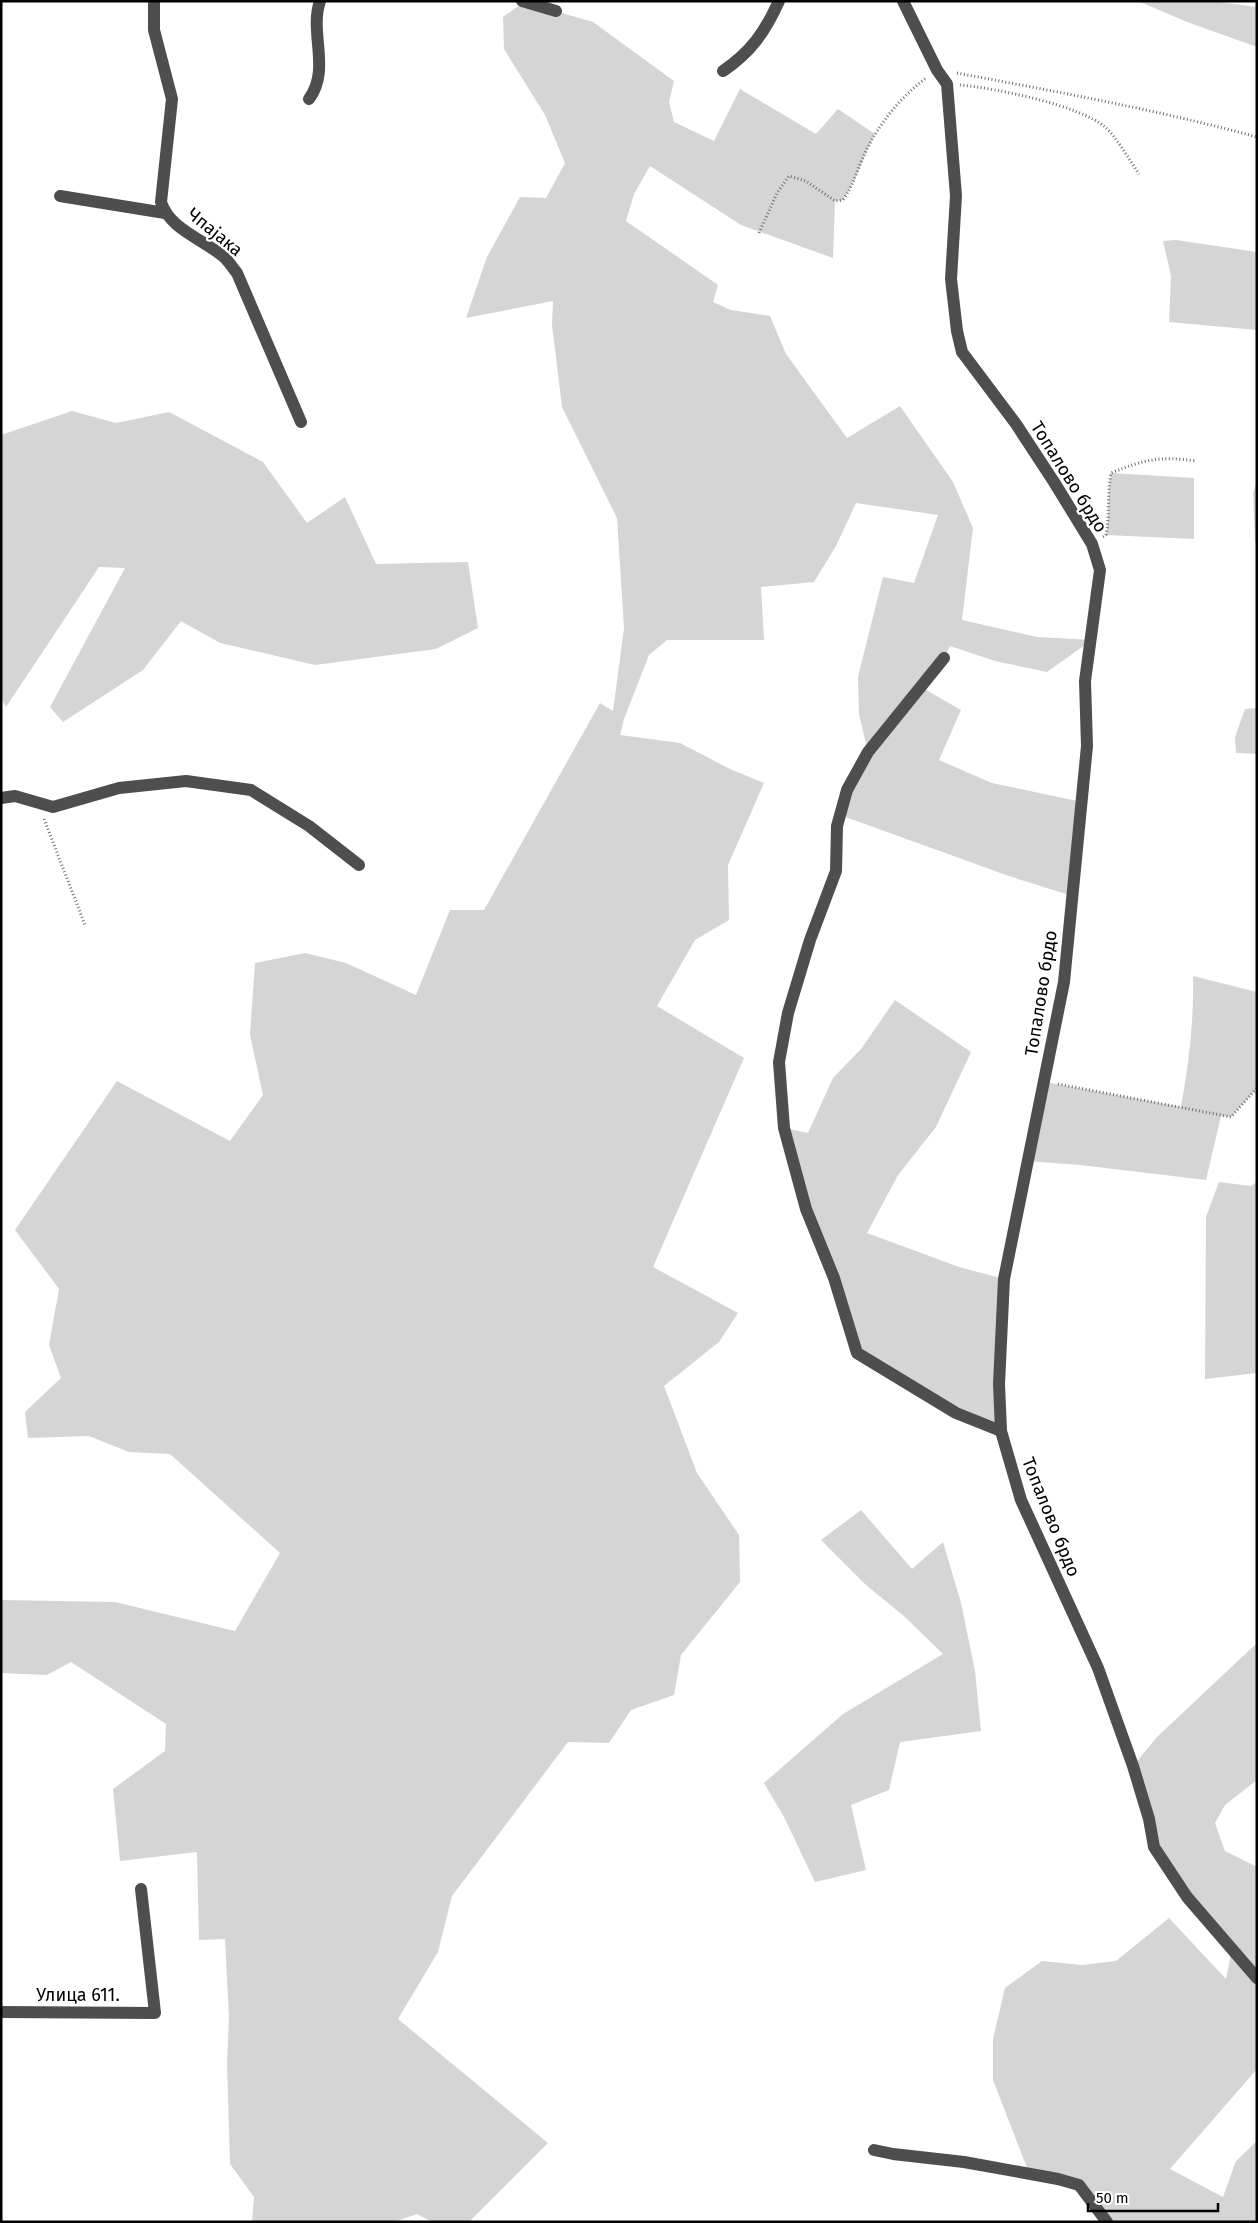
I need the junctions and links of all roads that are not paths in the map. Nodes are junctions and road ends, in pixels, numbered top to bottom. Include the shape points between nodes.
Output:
1 (154, 1) edge
2 (320, 1) edge
3 (522, 1) edge
4 (779, 1) edge
5 (903, 1) edge
6 (556, 12) dead end
7 (723, 71) dead end
8 (309, 99) dead end
9 (60, 196) dead end
10 (165, 213) junction
11 (301, 422) dead end
12 (944, 658) dead end
13 (1, 798) edge
14 (359, 865) dead end
15 (1001, 1431) junction
16 (140, 1889) dead end
17 (1257, 1978) edge
18 (1, 2012) edge
19 (874, 2150) dead end
20 (1107, 2222) edge

1 - 10 street, Чпајака via 154,30 172,99 161,202
2 - 8 street via 317,14 320,66 315,90
3 - 6 street
4 - 7 street via 757,42
5 - 15 street, Топалово брдо via 947,84 956,196 951,280 962,352 1054,482 1092,544 1100,570 1085,681 1087,746 1064,982 1004,1279 999,1384
9 - 10 street
10 - 11 street, Чпајака via 224,258 237,273
12 - 15 street via 868,752 847,790 837,826 836,870 788,1013 779,1062 784,1128 806,1209 834,1278 857,1353 956,1413
13 - 14 street via 15,796 53,807 119,788 186,781 251,790 309,826
15 - 17 street, Топалово брдо via 1021,1500 1098,1668 1133,1766 1154,1847 1187,1897
16 - 18 street, Улица 611. via 155,2013
19 - 20 street via 1058,2178 1079,2186

